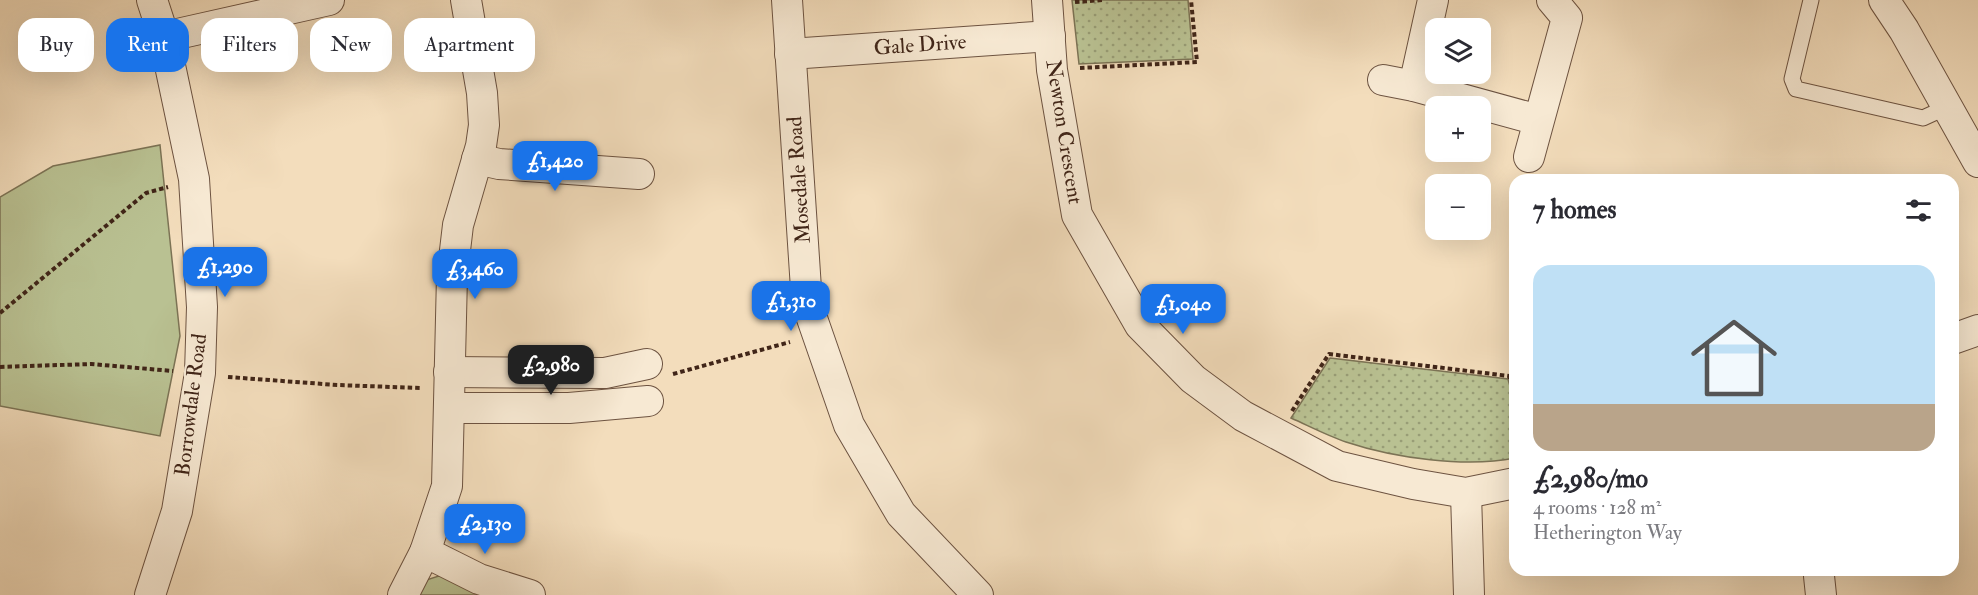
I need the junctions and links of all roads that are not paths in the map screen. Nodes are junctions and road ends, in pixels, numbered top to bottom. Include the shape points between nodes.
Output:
1 (152, 0) edge
2 (329, 0) edge
3 (466, 0) edge
4 (787, 0) edge
5 (1047, 0) edge
6 (1433, 0) edge
7 (1552, 0) edge
8 (1811, 0) edge
9 (1884, 0) edge
10 (158, 18) edge
11 (189, 31) edge
12 (1050, 36) junction
13 (790, 54) junction
14 (171, 72) edge
15 (1383, 80) dead end
16 (1414, 86) junction
17 (1947, 107) junction
18 (1538, 120) junction
19 (1529, 157) dead end
20 (477, 159) junction
21 (1978, 162) edge
22 (639, 174) dead end
23 (1978, 330) edge
24 (1959, 337) edge
25 (647, 364) dead end
26 (449, 372) junction
27 (648, 401) dead end
28 (449, 408) junction
29 (1509, 484) edge
30 (1466, 493) junction
31 (425, 552) junction
32 (150, 595) edge
33 (403, 595) edge
34 (530, 595) edge
35 (978, 595) edge
36 (1469, 595) edge

1 - 10 street, Borrowdale Road
2 - 11 street
3 - 20 street via 482,93 484,125
4 - 13 street, Mosedale Road
5 - 12 street, Newton Crescent
6 - 16 street
7 - 18 street via 1567,18
8 - 17 lane via 1792,79 1796,89 1923,118
9 - 17 street
12 - 13 street, Gale Drive
12 - 30 street, Newton Crescent via 1052,70 1077,215 1140,325 1193,379 1243,416 1337,466
13 - 35 street, Mosedale Road via 807,304 849,425 900,514
14 - 32 street, Borrowdale Road via 194,179 202,307 200,374 177,511
15 - 16 street
16 - 18 street
17 - 21 street
18 - 19 street
20 - 22 street
20 - 26 street via 458,225
23 - 24 street
25 - 26 street via 605,373
26 - 28 street
27 - 28 street via 569,408
28 - 31 street via 447,486
29 - 30 street, Newton Crescent
30 - 36 street
31 - 33 street
31 - 34 street via 479,579

